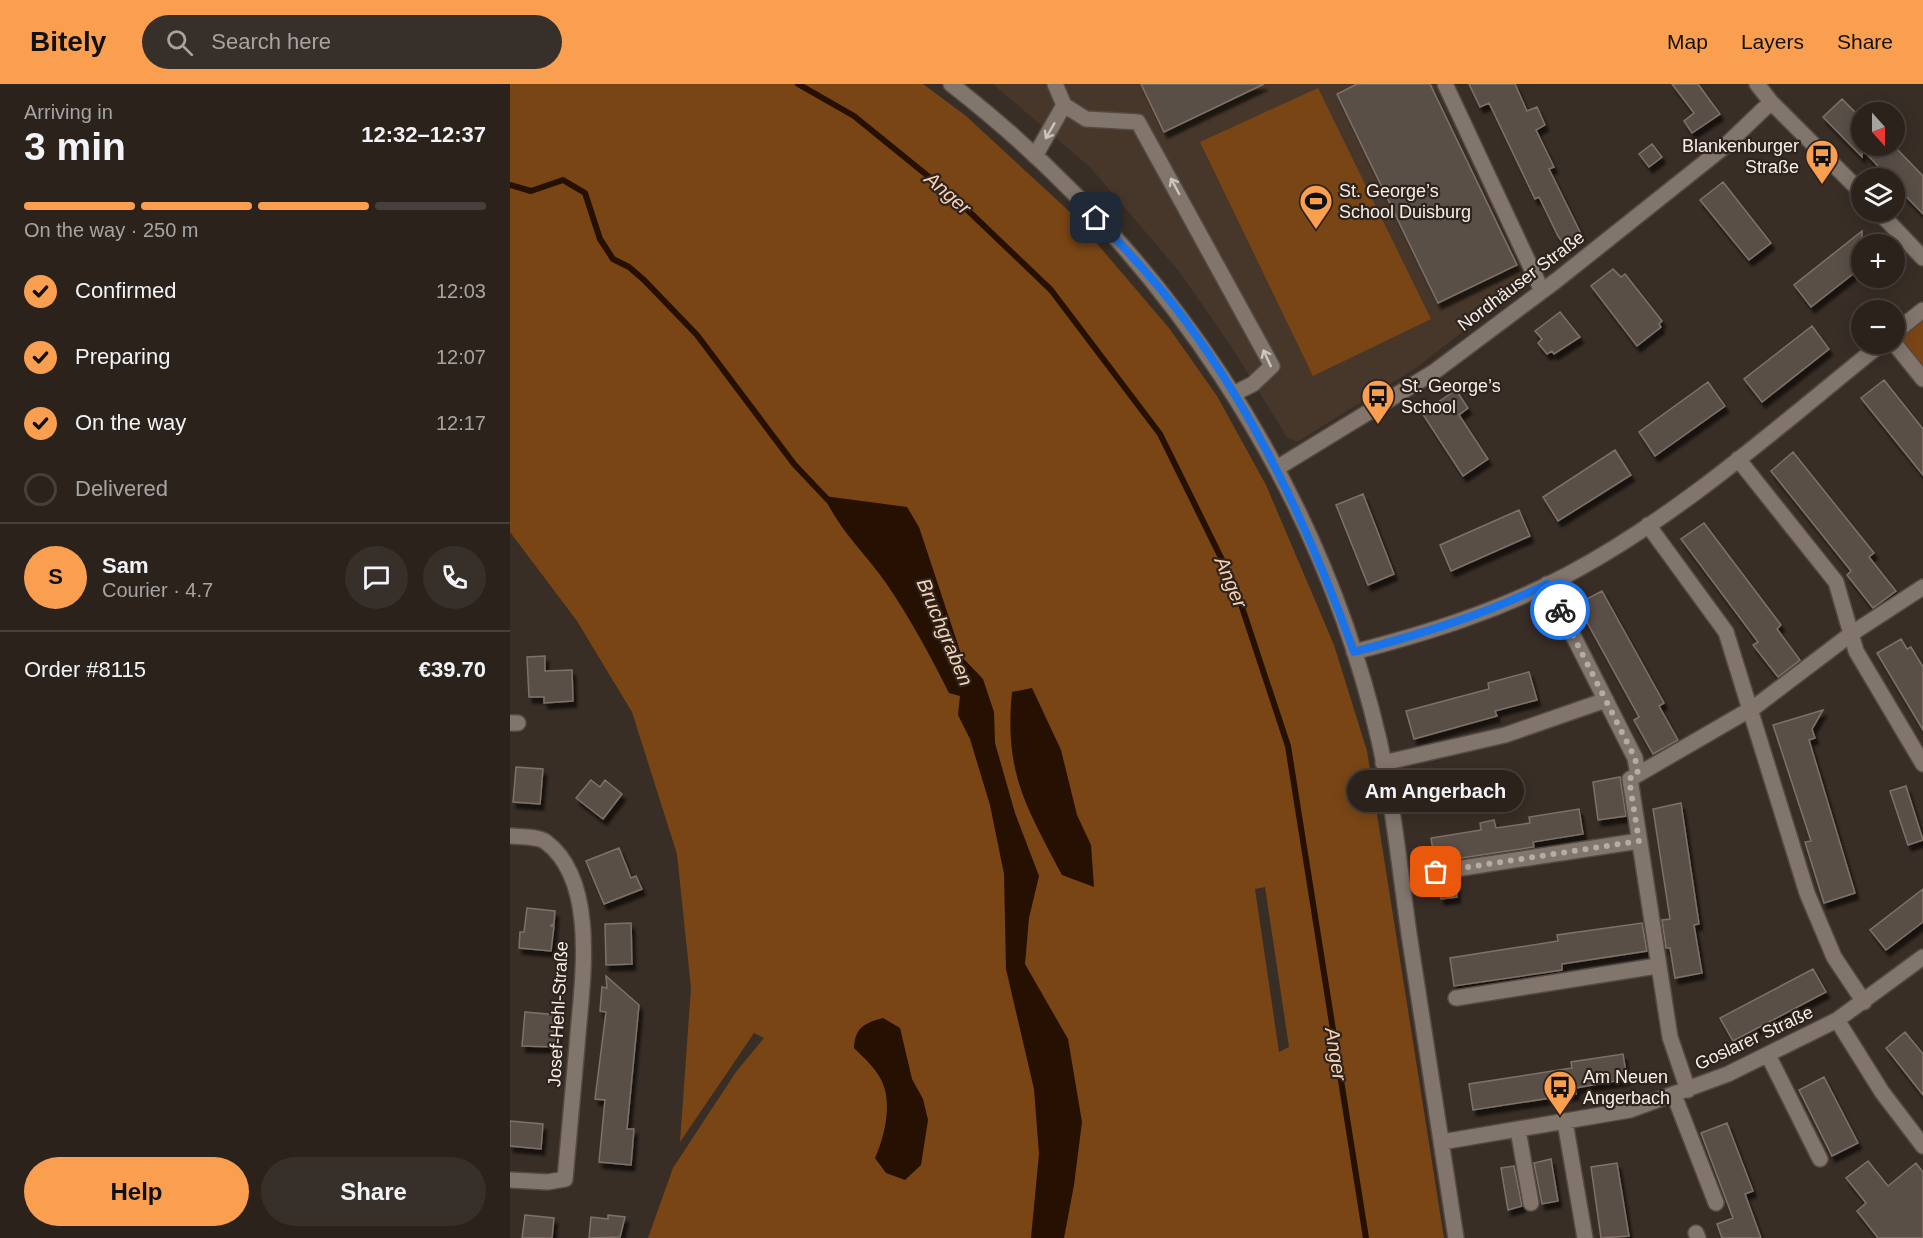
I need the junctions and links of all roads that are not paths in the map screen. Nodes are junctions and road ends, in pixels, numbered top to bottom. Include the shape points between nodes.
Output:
1 (951, 84) edge
2 (1055, 84) edge
3 (1445, 84) edge
4 (1757, 84) edge
5 (1772, 102) junction
6 (1064, 105) junction
7 (1035, 156) junction
8 (1851, 182) edge
9 (1889, 222) edge
10 (1923, 258) edge
11 (1542, 291) junction
12 (1923, 310) edge
13 (1905, 324) edge
14 (1869, 354) edge
15 (1903, 354) edge
16 (1923, 379) edge
17 (1233, 394) junction
18 (1738, 459) junction
19 (1277, 468) junction
20 (1648, 525) junction
21 (1547, 584) junction
22 (1923, 587) edge
23 (1851, 634) junction
24 (1354, 652) junction
25 (1606, 700) junction
26 (1750, 710) junction
27 (1383, 764) junction
28 (1923, 764) edge
29 (1638, 774) junction
30 (510, 836) edge
31 (1639, 841) junction
32 (1436, 872) dead end
33 (1923, 957) edge
34 (1657, 966) junction
35 (1456, 998) dead end
36 (1864, 1002) junction
37 (1838, 1020) junction
38 (1768, 1055) junction
39 (1681, 1092) junction
40 (1565, 1122) junction
41 (1518, 1130) junction
42 (1442, 1142) junction
43 (1923, 1146) edge
44 (1820, 1159) dead end
45 (510, 1180) edge
46 (1532, 1203) dead end
47 (1716, 1203) dead end
48 (1456, 1238) edge
49 (1585, 1238) edge

1 - 7 street
2 - 6 street
3 - 11 street
4 - 5 street
5 - 8 street
5 - 11 street, Nordhäuser Straße via 1724,147
6 -> 7 street
17 -> 6 street via 1272,366 1162,162 1138,122 1086,119
7 - 17 street via 1141,265 1172,303
9 - 10 street
11 - 19 street, Nordhäuser Straße via 1434,372
12 - 13 street
14 - 18 street
15 - 16 street
17 - 19 street
18 - 20 street
18 - 23 street via 1836,582
19 - 24 street via 1322,567
20 - 21 street
20 - 26 street via 1726,632
21 - 24 street via 1435,631
21 - 25 street
22 - 23 street
23 - 26 street
23 - 28 street via 1856,651
24 - 27 street
25 - 27 street via 1505,735
25 - 29 street via 1635,758
26 - 29 street
26 - 36 street via 1811,902 1834,957
27 - 42 street
29 - 31 street via 1629,779
30 - 45 street, Josef-Hehl-Straße via 543,840 560,856 572,879 580,909 584,951 565,1179
31 - 32 street
31 - 34 street
33 - 36 street, Goslarer Straße
34 - 35 street
34 - 39 street
36 - 37 street, Goslarer Straße
37 - 38 street, Goslarer Straße
37 - 43 street, Goslarer Straße via 1882,1092
38 - 39 street, Goslarer Straße
38 - 44 street
39 - 40 street, Goslarer Straße via 1630,1110
39 - 47 street
40 - 41 street, Goslarer Straße
40 - 49 street
41 - 42 street, Goslarer Straße
41 - 46 street
42 - 48 street

